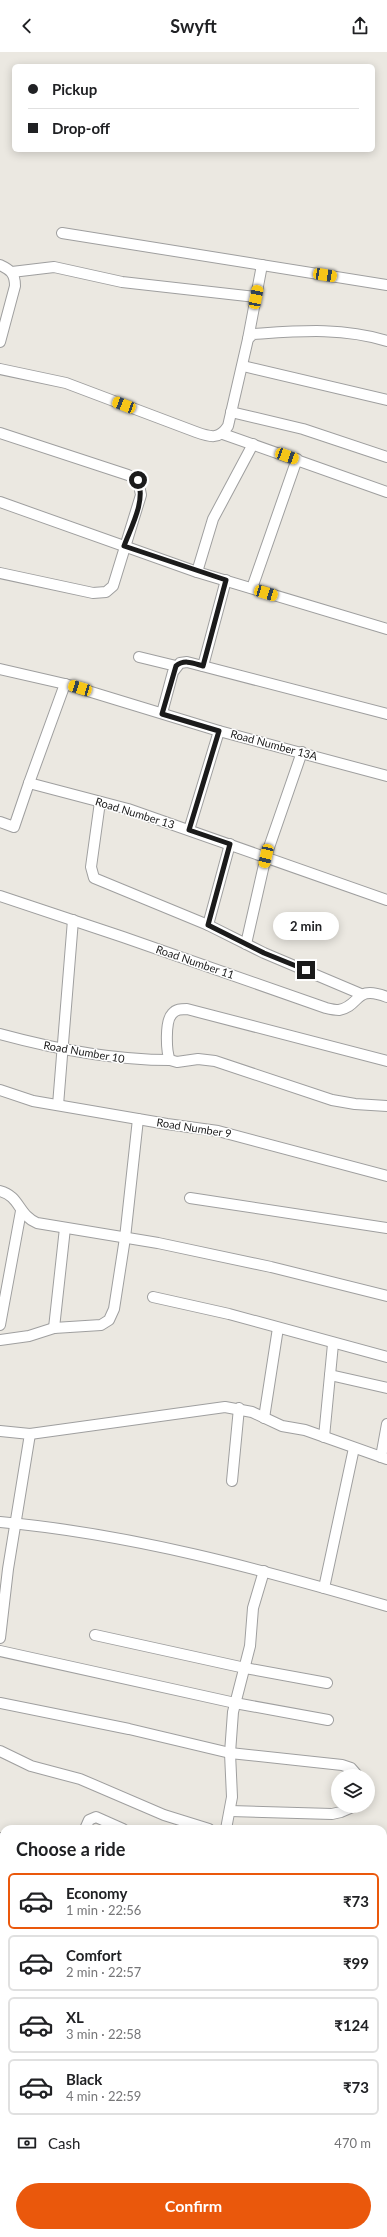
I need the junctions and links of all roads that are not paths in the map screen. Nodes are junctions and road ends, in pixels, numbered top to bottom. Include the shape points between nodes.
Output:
1 (62, 233) dead end
2 (0, 265) edge
3 (262, 265) junction
4 (12, 272) junction
5 (387, 285) edge
6 (256, 297) junction
7 (248, 339) junction
8 (387, 341) edge
9 (0, 342) edge
10 (243, 366) junction
11 (0, 369) edge
12 (387, 400) edge
13 (232, 412) junction
14 (0, 433) edge
15 (223, 434) junction
16 (253, 444) junction
17 (387, 457) edge
18 (296, 459) junction
19 (387, 492) edge
20 (0, 502) edge
21 (124, 546) junction
22 (197, 572) junction
23 (0, 573) edge
24 (226, 580) junction
25 (252, 588) junction
26 (387, 629) edge
27 (139, 657) dead end
28 (176, 666) junction
29 (203, 666) junction
30 (0, 669) edge
31 (65, 684) junction
32 (162, 714) junction
33 (387, 714) edge
34 (219, 731) junction
35 (302, 752) junction
36 (387, 776) edge
37 (29, 783) junction
38 (100, 802) junction
39 (0, 822) edge
40 (189, 830) junction
41 (230, 844) junction
42 (266, 856) junction
43 (0, 896) edge
44 (387, 900) edge
45 (73, 920) junction
46 (208, 925) junction
47 (246, 944) junction
48 (362, 994) junction
49 (387, 996) edge
50 (0, 1034) edge
51 (64, 1049) junction
52 (170, 1060) junction
53 (387, 1061) edge
54 (0, 1090) edge
55 (58, 1105) junction
56 (387, 1106) edge
57 (138, 1119) junction
58 (387, 1176) edge
59 (0, 1191) edge
60 (190, 1198) dead end
61 (21, 1211) junction
62 (65, 1228) junction
63 (387, 1228) edge
64 (125, 1238) junction
65 (387, 1296) edge
66 (153, 1297) dead end
67 (0, 1325) edge
68 (54, 1328) junction
69 (278, 1328) junction
70 (0, 1340) edge
71 (333, 1344) junction
72 (387, 1357) edge
73 (330, 1375) junction
74 (387, 1388) edge
75 (239, 1408) junction
76 (264, 1418) junction
77 (387, 1424) edge
78 (0, 1431) edge
79 (30, 1434) junction
80 (324, 1437) junction
81 (354, 1448) junction
82 (384, 1458) edge
83 (232, 1481) dead end
84 (0, 1522) edge
85 (17, 1523) junction
86 (264, 1571) junction
87 (324, 1588) junction
88 (387, 1606) edge
89 (95, 1634) dead end
90 (0, 1638) edge
91 (0, 1652) edge
92 (245, 1668) junction
93 (327, 1683) dead end
94 (0, 1703) edge
95 (235, 1703) junction
96 (328, 1720) dead end
97 (0, 1751) edge
98 (230, 1753) junction
99 (352, 1769) edge
100 (230, 1811) junction
101 (337, 1813) edge
102 (87, 1825) edge
103 (114, 1825) edge
104 (196, 1825) edge
105 (227, 1825) edge

1 - 3 street
2 - 4 street
3 - 5 street
3 - 6 street
4 - 6 street via 54,267 122,282
4 - 9 street via 15,286
6 - 7 street
7 - 8 street via 253,334 341,331 366,334
7 - 10 street
10 - 12 street
10 - 13 street
11 - 15 street via 66,383 196,432 217,437
13 - 15 street
13 - 17 street via 303,429
14 - 21 street via 138,480 140,503
15 - 16 street
16 - 18 street
16 - 22 street via 213,520
18 - 19 street
18 - 25 street
20 - 21 street
21 - 22 street
21 - 23 street via 113,586 101,594
22 - 24 street
24 - 25 street
24 - 29 street
25 - 26 street
27 - 28 street
28 - 29 street via 187,662
28 - 32 street
29 - 33 street
30 - 31 street, Road Number 13A
31 - 32 street, Road Number 13A
31 - 37 street
32 - 34 street, Road Number 13A
34 - 35 street, Road Number 13A
34 - 40 street
35 - 36 street, Road Number 13A
35 - 42 street
37 - 38 street, Road Number 13
37 - 39 street via 14,827
38 - 40 street, Road Number 13
38 - 46 street via 92,867 94,878
40 - 41 street, Road Number 13
41 - 42 street, Road Number 13
41 - 46 street
42 - 44 street, Road Number 13
42 - 47 street
43 - 45 street, Road Number 11
45 - 48 street, Road Number 11 via 326,1008 339,1010
45 - 51 street via 65,1003
46 - 47 street
47 - 48 street
48 - 49 street via 369,992
50 - 51 street, Road Number 10
51 - 52 street, Road Number 10 via 117,1058
51 - 55 street
52 - 53 street via 167,1054 168,1023 171,1014 177,1010 187,1009
52 - 56 street, Road Number 10 via 215,1061 332,1100
54 - 55 street, Road Number 9 via 33,1101
55 - 57 street, Road Number 9
57 - 58 street, Road Number 9 via 218,1130
57 - 64 street
59 - 61 street via 15,1199
60 - 63 street
61 - 62 street via 28,1220
61 - 67 street
62 - 64 street
62 - 68 street
64 - 65 street via 271,1266
64 - 68 street via 114,1309 109,1320 97,1326
66 - 69 street
68 - 70 street via 29,1336
69 - 71 street
69 - 76 street
71 - 72 street
71 - 73 street
73 - 74 street
73 - 80 street
75 - 76 street
75 - 79 street via 210,1408
75 - 83 street
76 - 80 street via 282,1426
77 - 82 street
78 - 79 street
79 - 85 street
80 - 81 street
81 - 82 street
81 - 87 street
84 - 85 street
85 - 86 street via 182,1551
85 - 90 street via 8,1569
86 - 87 street
86 - 92 street via 255,1599 252,1634
87 - 88 street
89 - 92 street
91 - 95 street
92 - 93 street
92 - 95 street
94 - 98 street
95 - 96 street
95 - 98 street
97 - 104 street via 31,1766 80,1779 164,1815
98 - 99 street via 342,1765
98 - 100 street
100 - 101 street
100 - 105 street
102 - 103 street via 89,1820 96,1817

